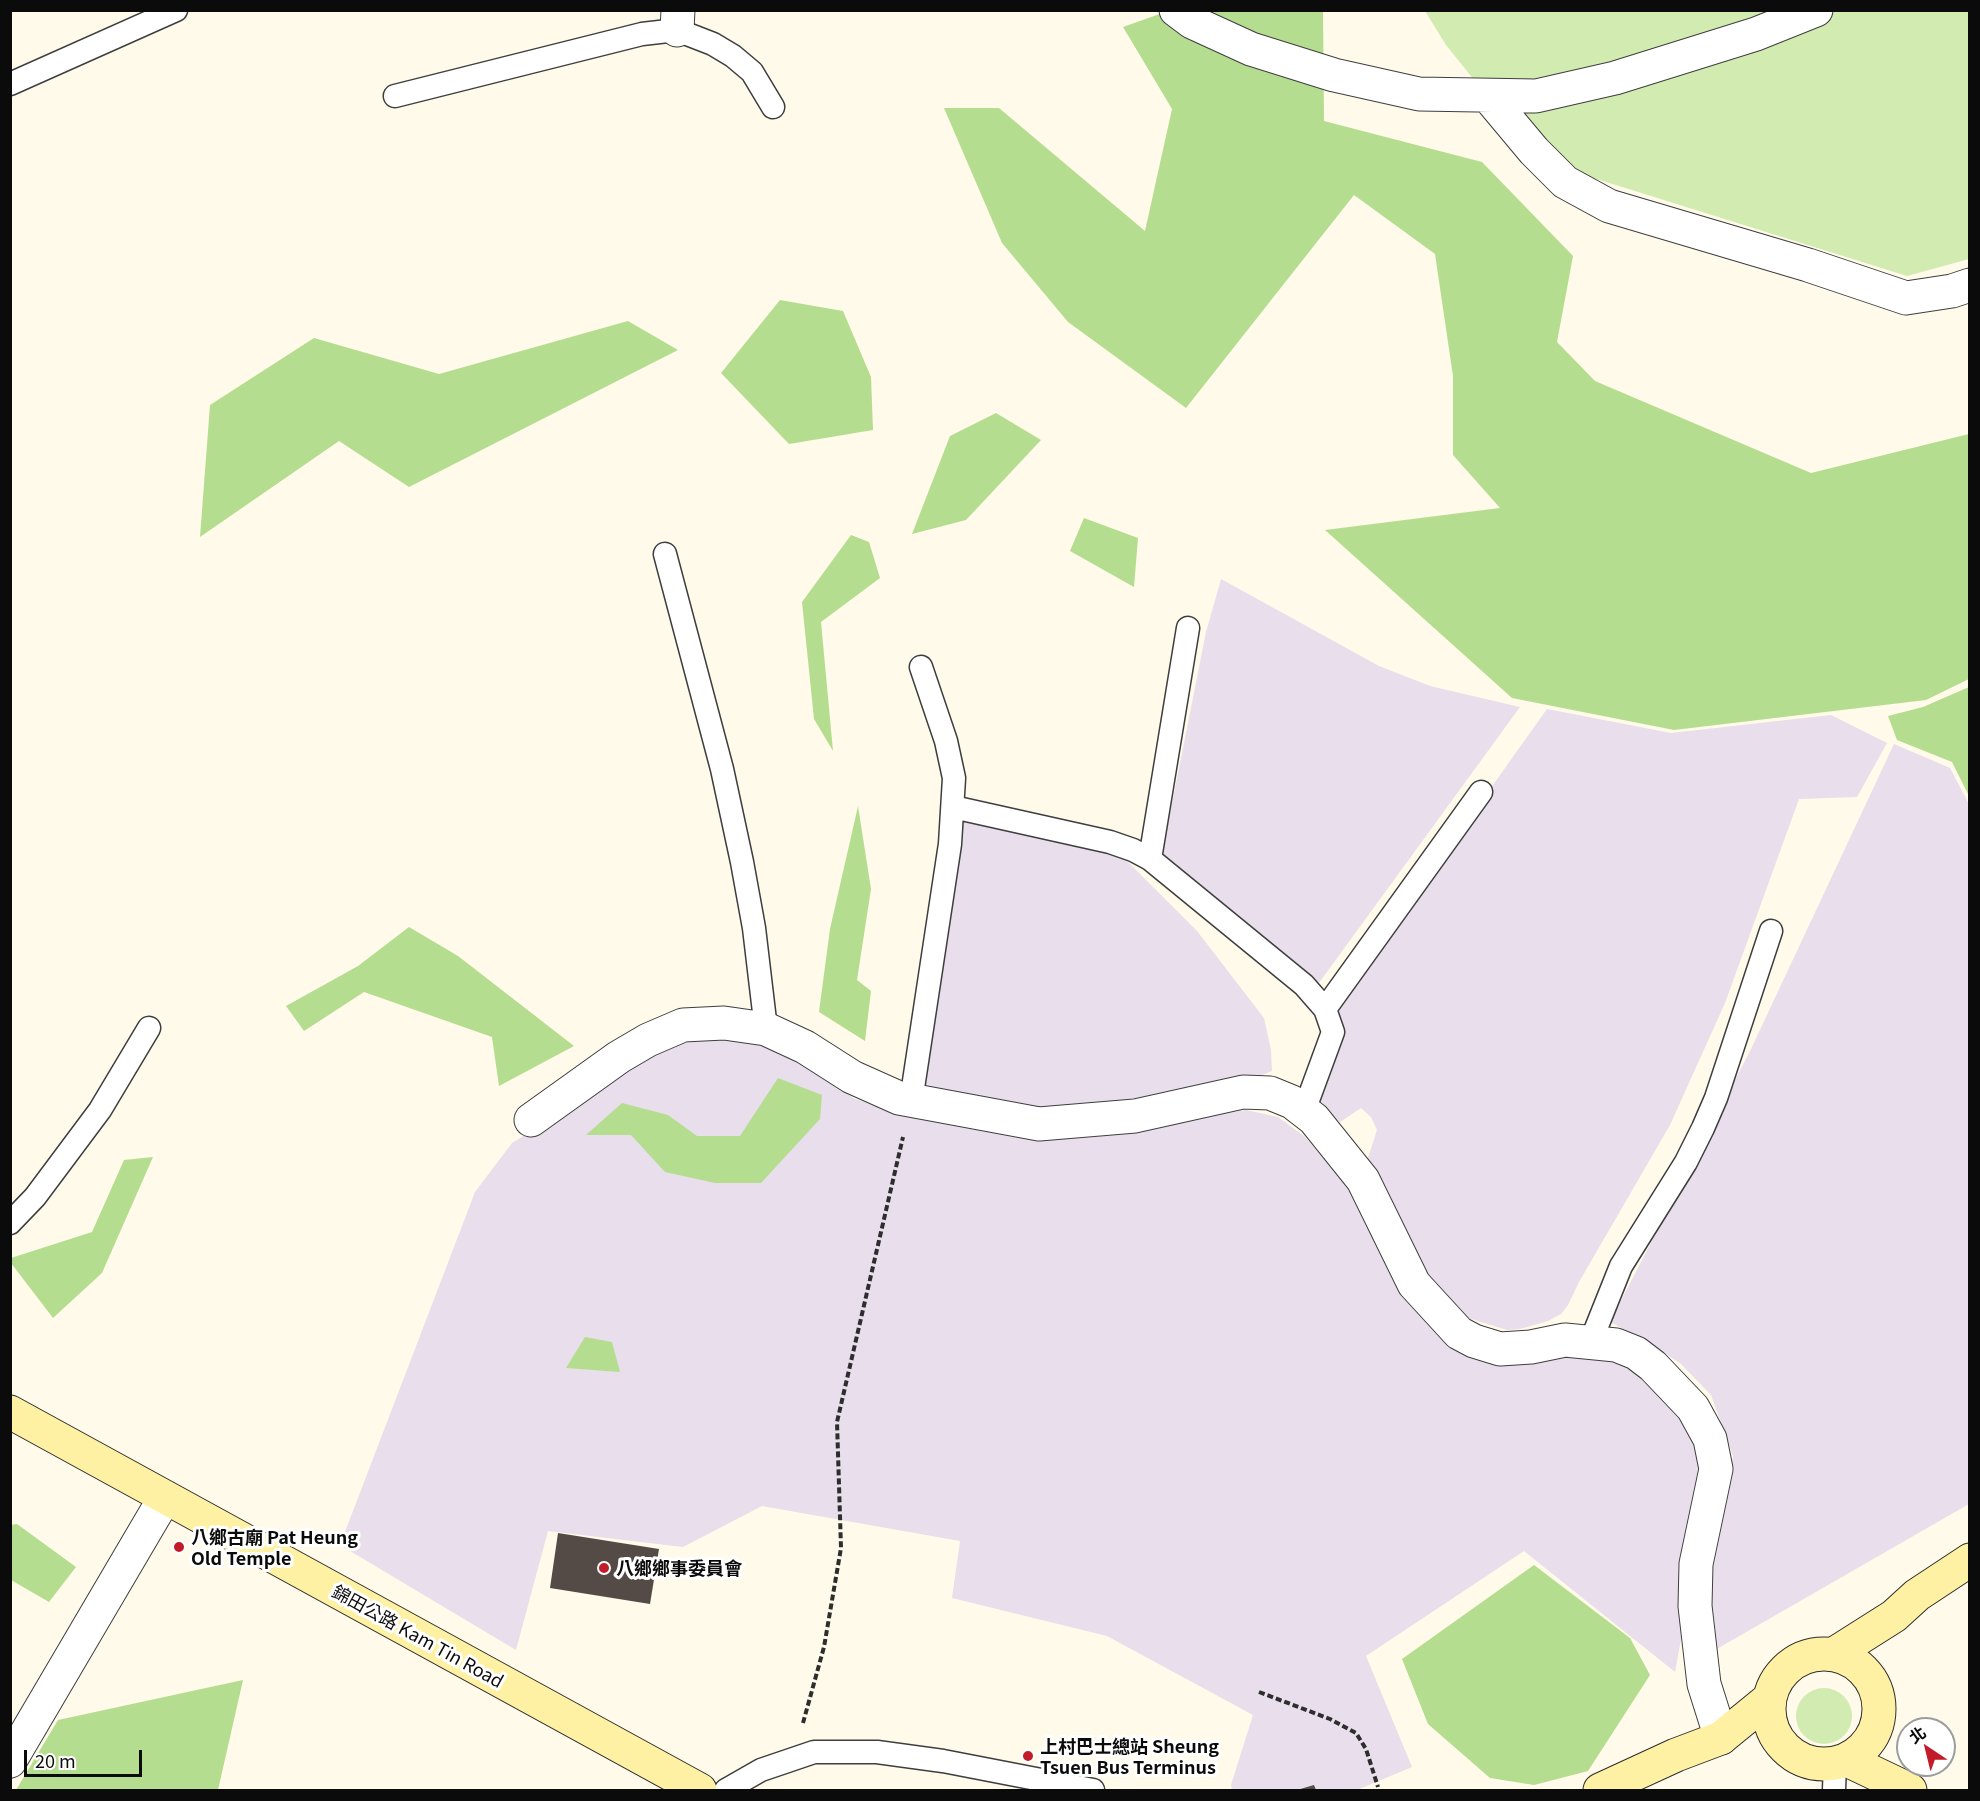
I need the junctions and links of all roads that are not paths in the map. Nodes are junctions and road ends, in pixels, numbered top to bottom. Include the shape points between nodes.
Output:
1 (176, 10) edge
2 (1176, 10) edge
3 (1815, 10) edge
4 (677, 20) edge
5 (10, 84) edge
6 (395, 96) dead end
7 (1488, 96) junction
8 (773, 107) dead end
9 (1970, 285) edge
10 (665, 554) dead end
11 (1188, 628) dead end
12 (921, 667) dead end
13 (1481, 792) dead end
14 (953, 807) junction
15 (1150, 859) junction
16 (1770, 931) dead end
17 (1325, 1009) junction
18 (149, 1028) dead end
19 (766, 1029) junction
20 (912, 1101) junction
21 (1304, 1111) junction
22 (531, 1120) dead end
23 (10, 1223) edge
24 (1591, 1341) junction
25 (10, 1412) edge
26 (164, 1499) junction
27 (1970, 1560) edge
28 (1846, 1660) junction
29 (1770, 1698) junction
30 (1874, 1734) junction
31 (1721, 1738) junction
32 (1777, 1738) junction
33 (10, 1761) edge
34 (1839, 1771) edge
35 (700, 1791) edge
36 (726, 1791) edge
37 (1093, 1791) edge
38 (1600, 1791) edge
39 (1911, 1791) edge

1 - 5 lane
2 - 7 street via 1192,22 1251,49 1334,75 1419,94
3 - 7 street via 1756,34 1615,78 1536,96
4 - 6 lane via 642,34
4 - 8 lane via 752,72
7 - 9 street via 1565,182 1609,206 1906,298
10 - 19 lane via 722,769 742,862
11 - 15 lane
12 - 14 lane via 946,741 954,778
13 - 17 lane
14 - 15 lane via 1110,842
14 - 20 lane
15 - 17 lane via 1304,985
16 - 24 lane via 1703,1128 1621,1266
17 - 21 lane via 1333,1032
18 - 23 lane via 100,1110 35,1197
19 - 20 street via 805,1047 852,1077
19 - 22 street via 724,1023 683,1025 619,1057
20 - 21 street via 1039,1124 1135,1116 1243,1092 1269,1093
21 - 24 street via 1363,1180 1414,1284 1459,1333 1500,1349 1565,1340
24 - 31 street via 1636,1353 1653,1366 1686,1400 1710,1439 1716,1468 1696,1564 1695,1606 1704,1684
25 - 26 main road, 錦田公路 Kam Tin Road
26 - 33 street
26 - 35 main road, 錦田公路 Kam Tin Road
27 - 28 main road via 1917,1595
28 - 29 main road via 1806,1656 1782,1672
28 - 30 main road via 1875,1685 1879,1722
29 - 31 main road
29 - 32 main road via 1771,1724
30 - 34 main road
30 - 39 main road
31 - 32 main road
31 - 38 main road
32 - 34 main road via 1796,1757
34 - 39 main road
36 - 37 lane via 761,1770 814,1752 878,1752 943,1761

